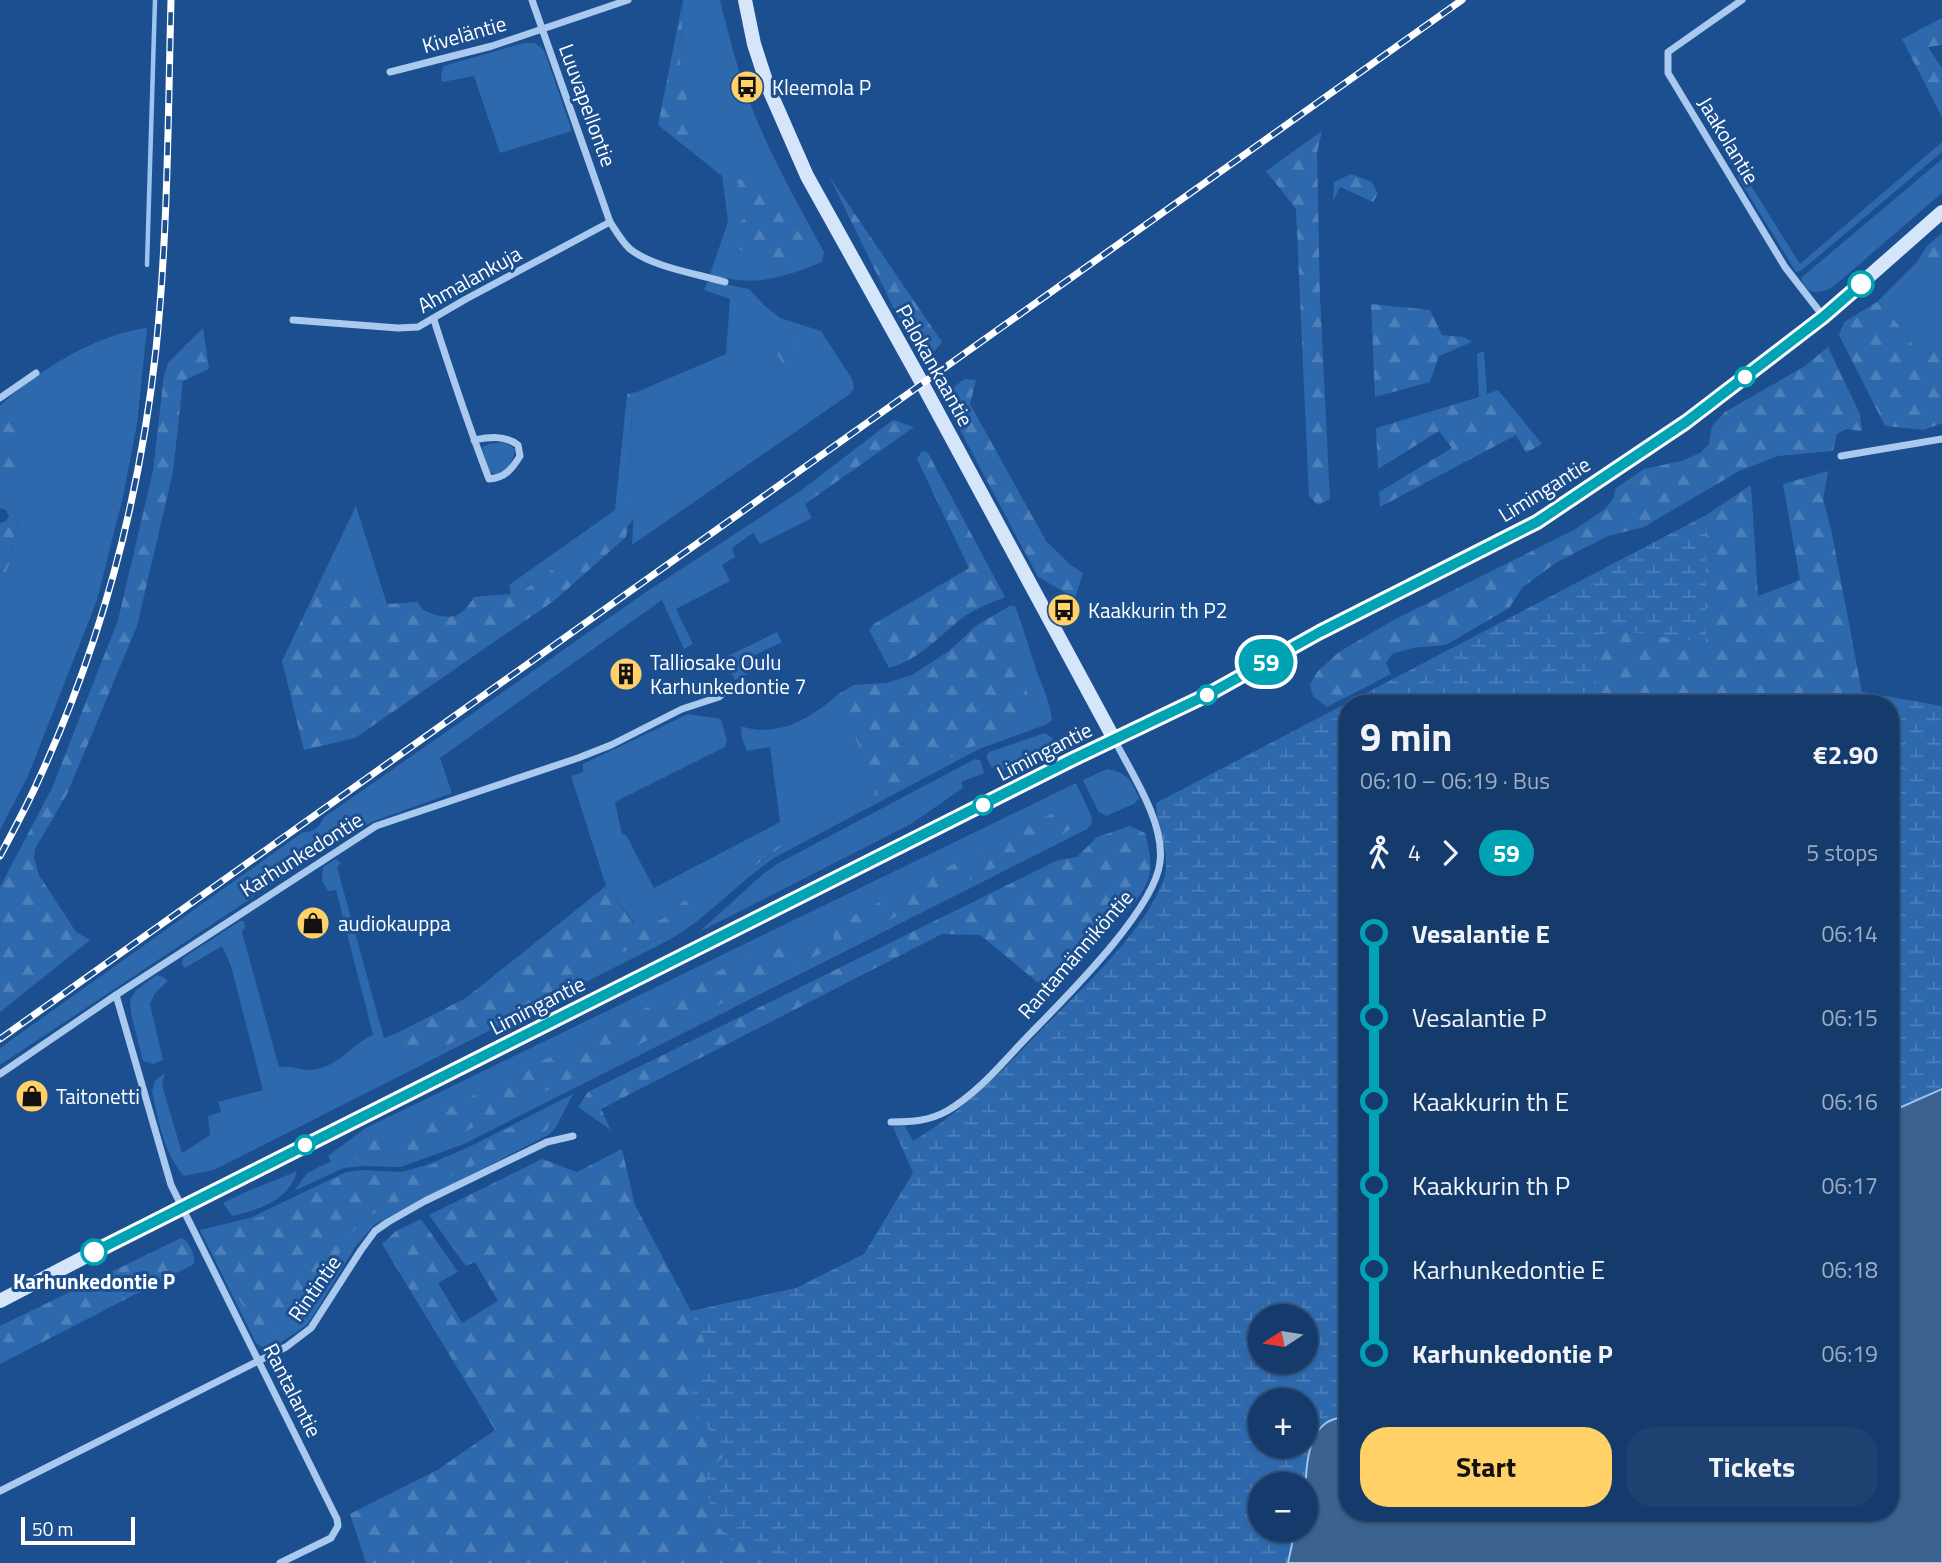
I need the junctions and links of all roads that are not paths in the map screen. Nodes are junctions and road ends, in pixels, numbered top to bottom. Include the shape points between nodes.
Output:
1 (532, 0) edge
2 (628, 0) edge
3 (744, 0) edge
4 (1742, 0) edge
5 (542, 29) junction
6 (390, 72) dead end
7 (1942, 212) edge
8 (610, 222) junction
9 (725, 282) dead end
10 (1823, 317) junction
11 (293, 320) dead end
12 (434, 320) junction
13 (36, 373) dead end
14 (0, 398) edge
15 (1942, 439) edge
16 (474, 440) junction
17 (1841, 456) dead end
18 (725, 691) dead end
19 (1114, 739) junction
20 (116, 995) junction
21 (0, 1074) edge
22 (891, 1122) dead end
23 (572, 1136) dead end
24 (181, 1207) junction
25 (0, 1301) edge
26 (258, 1361) junction
27 (0, 1491) edge
28 (279, 1563) edge

1 - 5 street, Luuvapellontie
2 - 5 street, Kiveläntie
3 - 19 main road, Palokankaantie via 768,87 807,176
4 - 10 street, Jaakolantie via 1668,52 1668,73 1786,267
5 - 6 street, Kiveläntie
5 - 8 street, Luuvapellontie
7 - 10 main road, Limingantie
8 - 9 street, Luuvapellontie via 628,247 642,256
8 - 12 street, Ahmalankuja
10 - 19 main road, Limingantie via 1686,422 1537,522
11 - 12 street, Ahmalankuja via 398,328
12 - 16 street
13 - 14 street
15 - 17 street
16 - 16 street via 489,479 500,478 520,456 518,445 509,438
18 - 20 street, Karhunkedontie via 589,754 376,826
19 - 22 street, Rantamänniköntie via 1156,827 1160,864 1150,893 1083,979 981,1085 922,1122
19 - 24 main road, Limingantie
20 - 21 street, Karhunkedontie
20 - 24 street
23 - 26 street, Rintintie via 547,1142 425,1201 375,1231 312,1328 286,1348
24 - 25 main road, Limingantie
24 - 26 street, Rantalantie
26 - 27 street, Rintintie
26 - 28 street, Rantalantie via 338,1526 331,1538

